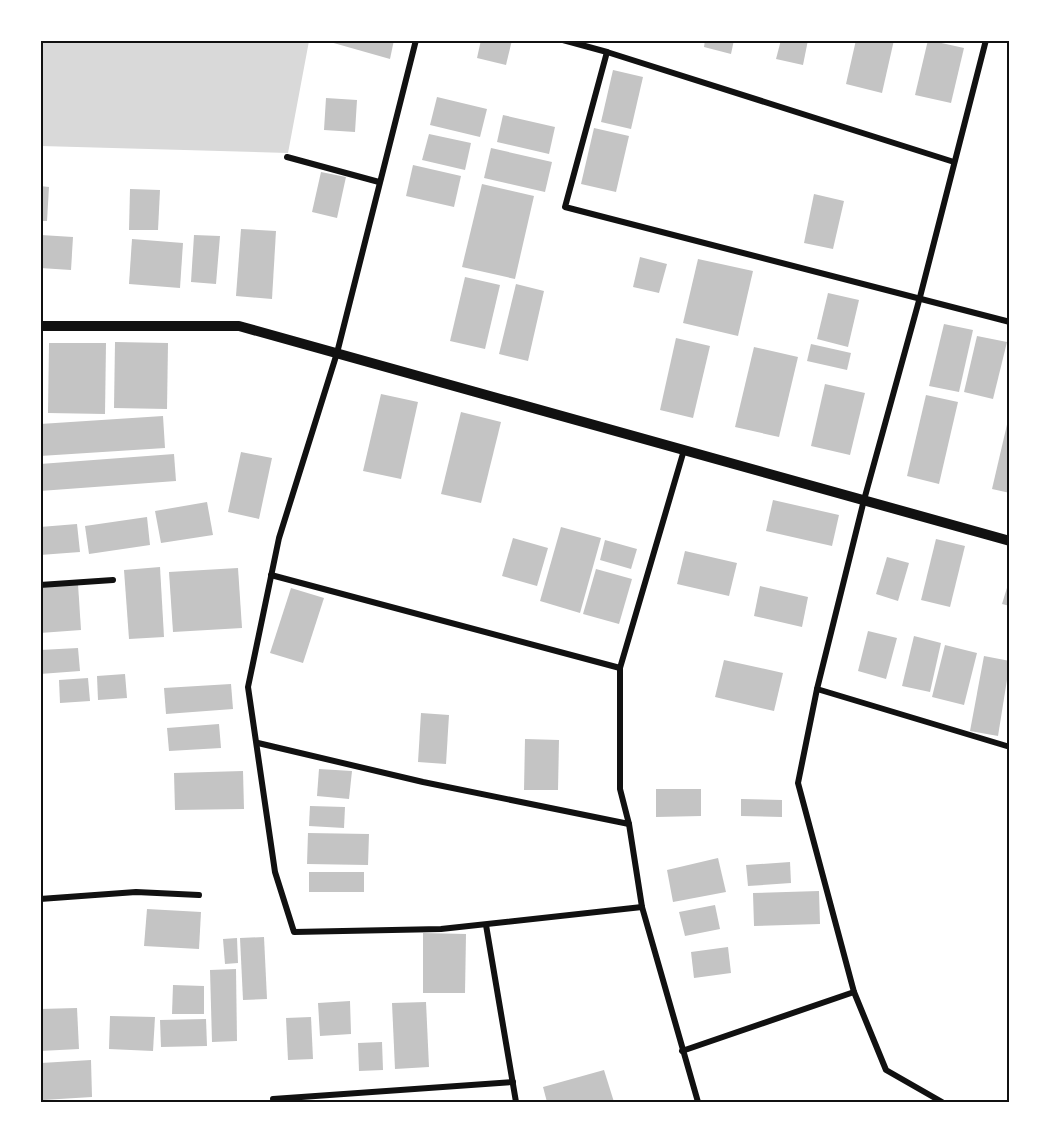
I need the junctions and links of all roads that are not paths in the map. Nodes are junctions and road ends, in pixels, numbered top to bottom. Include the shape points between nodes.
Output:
1 (416, 40) edge
2 (562, 40) edge
3 (986, 40) edge
4 (607, 52) junction
5 (287, 157) dead end
6 (954, 162) junction
7 (379, 182) junction
8 (920, 297) junction
9 (1010, 322) edge
10 (40, 326) edge
11 (337, 353) junction
12 (684, 450) junction
13 (864, 500) junction
14 (1010, 541) edge
15 (271, 575) junction
16 (113, 580) dead end
17 (40, 585) edge
18 (620, 668) junction
19 (817, 689) junction
20 (258, 743) junction
21 (1010, 747) edge
22 (629, 824) junction
23 (199, 895) dead end
24 (40, 899) edge
25 (642, 907) junction
26 (486, 925) junction
27 (854, 992) junction
28 (682, 1051) junction
29 (513, 1082) junction
30 (348, 1095) junction
31 (273, 1099) dead end
32 (351, 1102) edge
33 (516, 1102) edge
34 (698, 1102) edge
35 (942, 1102) edge

1 - 7 street
2 - 4 street
3 - 6 street
4 - 6 street
4 - 8 street via 565,207
5 - 7 street
6 - 8 street
7 - 11 street
8 - 9 street
8 - 13 street
10 - 11 street via 239,326
11 - 12 street
11 - 15 street
12 - 13 street
12 - 18 street
13 - 14 street
13 - 19 street
15 - 18 street
15 - 20 street via 248,687
16 - 17 street
18 - 22 street via 620,789
19 - 21 street
19 - 27 street via 798,783
20 - 22 street
20 - 26 street via 274,872 294,932
22 - 25 street
23 - 24 street via 136,892
25 - 26 street
25 - 28 street
26 - 29 street
27 - 28 street
27 - 35 street via 886,1070
28 - 34 street
29 - 30 street
29 - 33 street
30 - 31 street
30 - 32 street

